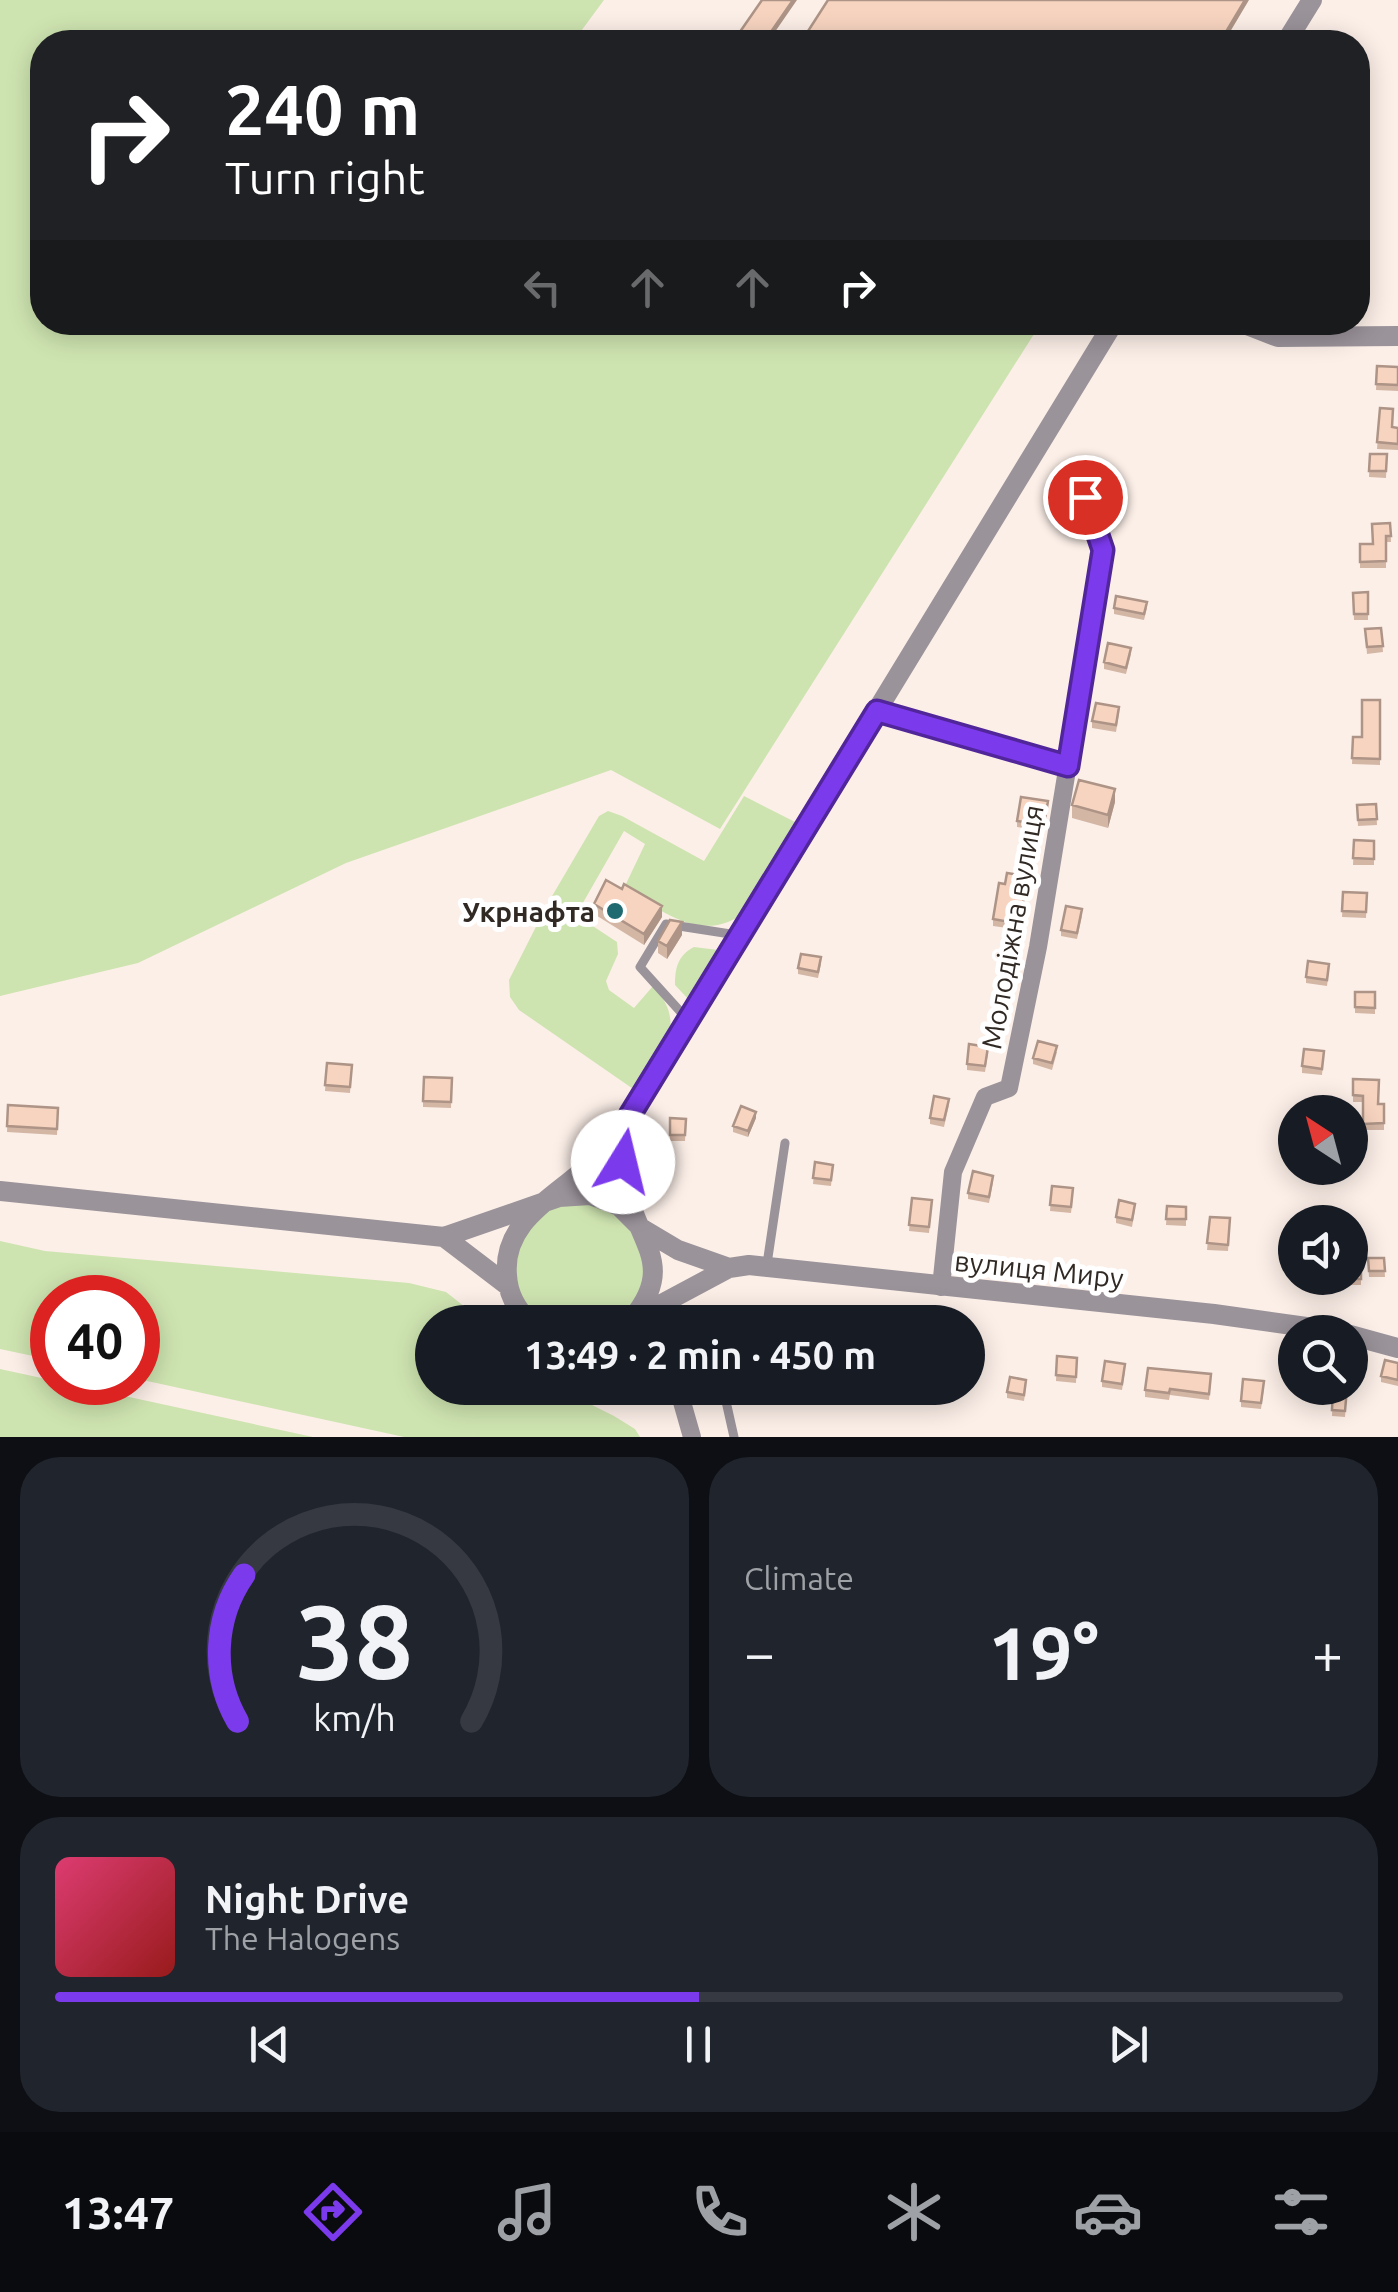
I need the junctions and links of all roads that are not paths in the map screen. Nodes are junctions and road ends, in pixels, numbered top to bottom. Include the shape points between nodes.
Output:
1 (1312, 0) edge
2 (1293, 30) edge
3 (1106, 335) edge
4 (1273, 335) edge
5 (1398, 336) edge
6 (1085, 497) dead end
7 (877, 711) junction
8 (1068, 766) junction
9 (740, 935) junction
10 (688, 1020) junction
11 (630, 1115) junction
12 (785, 1143) dead end
13 (0, 1190) edge
14 (540, 1205) junction
15 (641, 1228) junction
16 (444, 1237) junction
17 (652, 1254) junction
18 (767, 1267) junction
19 (730, 1268) junction
20 (508, 1285) junction
21 (941, 1288) junction
22 (515, 1305) edge
23 (641, 1305) edge
24 (668, 1305) edge
25 (680, 1305) edge
26 (1278, 1323) edge
27 (1368, 1340) edge
28 (1398, 1348) edge
29 (683, 1405) edge
30 (726, 1405) edge
31 (692, 1437) edge
32 (734, 1437) edge

1 - 2 street
3 - 7 street
4 - 5 street
6 - 8 street, Молодіжна вулиця via 1103,550
7 - 8 lane
7 - 9 street
8 - 21 street, Молодіжна вулиця via 1009,1088 985,1096 953,1172
9 - 10 street
9 - 10 lane via 666,924 640,967
10 - 11 street
11 - 14 street via 595,1159
11 - 15 street via 623,1162
12 - 18 lane
13 - 16 street
14 - 15 street via 578,1194 603,1198
14 - 16 street
14 - 20 street via 510,1243
15 - 17 street
15 - 19 street
16 - 20 street
17 - 23 street via 649,1293
17 - 24 street
18 - 19 street, вулиця Миру
18 - 21 street, вулиця Миру
19 - 25 street
20 - 22 street
21 - 26 street, вулиця Миру
27 - 28 street
29 - 31 street
30 - 32 lane

